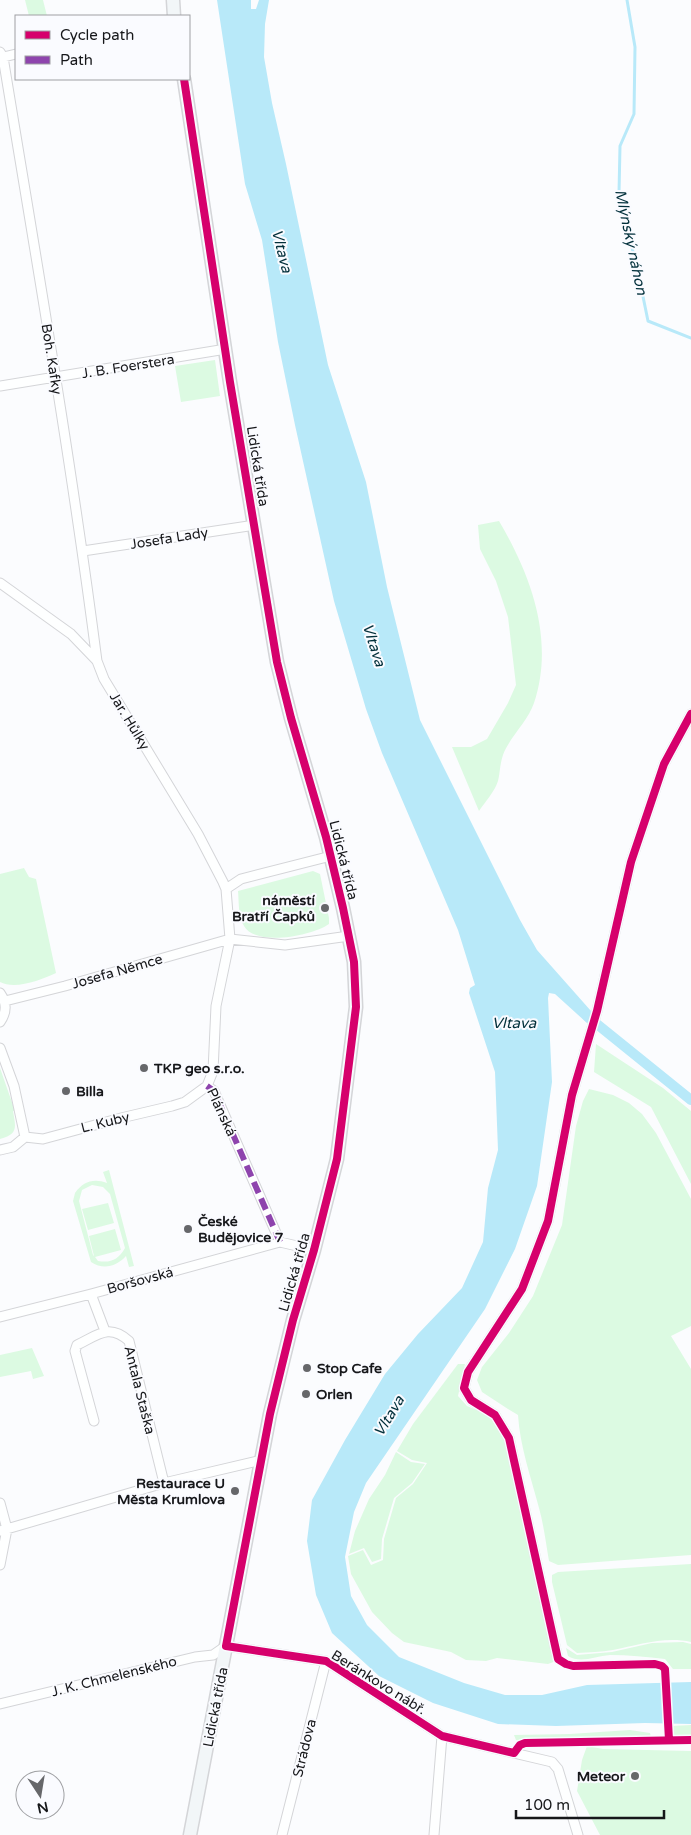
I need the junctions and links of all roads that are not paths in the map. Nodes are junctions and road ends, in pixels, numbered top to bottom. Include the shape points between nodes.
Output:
1 (173, 0) edge
2 (174, 15) edge
3 (15, 54) edge
4 (1, 56) edge
5 (184, 80) edge
6 (226, 350) junction
7 (56, 377) junction
8 (0, 386) edge
9 (255, 525) junction
10 (83, 551) junction
11 (0, 583) edge
12 (97, 661) junction
13 (691, 714) edge
14 (331, 856) junction
15 (226, 889) junction
16 (349, 936) junction
17 (230, 939) junction
18 (2, 997) edge
19 (0, 1022) edge
20 (0, 1048) edge
21 (208, 1086) junction
22 (25, 1137) junction
23 (0, 1150) edge
24 (280, 1242) junction
25 (314, 1250) junction
26 (91, 1294) junction
27 (0, 1317) edge
28 (105, 1331) junction
29 (94, 1421) dead end
30 (262, 1460) junction
31 (164, 1483) junction
32 (0, 1503) edge
33 (3, 1530) edge
34 (0, 1565) edge
35 (226, 1646) junction
36 (557, 1655) dead end
37 (326, 1661) junction
38 (0, 1704) edge
39 (442, 1736) junction
40 (190, 1835) edge
41 (282, 1835) edge
42 (434, 1835) edge
43 (578, 1835) edge

1 - 2 street
3 - 4 street
4 - 7 street, Boh. Kafky
5 - 6 street, Lidická třída
6 - 7 street, J. B. Foerstera
6 - 9 street, Lidická třída
7 - 8 street, J. B. Foerstera
7 - 10 street, Boh. Kafky
9 - 10 street, Josefa Lady
9 - 14 street, Lidická třída via 280,679
10 - 12 street, Boh. Kafky
11 - 12 street, Jar. Hůlky via 72,634
12 - 15 street, Jar. Hůlky via 104,679 198,834
13 - 36 street via 664,764 632,862 596,1013 572,1095 548,1222 522,1289 468,1372 464,1388 471,1400 495,1415 509,1438
14 - 15 street via 241,879
14 - 16 street, Lidická třída
15 - 17 street, Plánská
16 - 17 street via 285,946
16 - 25 street, Lidická třída via 356,1007 353,1039 337,1158
17 - 18 street, Josefa Němce via 73,984
17 - 21 street, Plánská via 216,1006 213,1071
18 - 19 street via 6,1009
20 - 22 street via 14,1086
21 - 22 street, L. Kuby via 185,1102 172,1106 43,1139
21 - 24 street, Plánská via 214,1091
22 - 23 street via 13,1147
24 - 25 street
24 - 26 street, Boršovská
25 - 30 street, Lidická třída via 293,1320
26 - 27 street, Boršovská
26 - 28 street
28 - 29 street via 77,1345 75,1351
28 - 31 street, Antala Staška via 120,1333 129,1341
30 - 31 street
30 - 35 street, Lidická třída
31 - 33 street
32 - 33 street
33 - 34 street
35 - 37 street, Beránkovo nábř.
35 - 38 street, J. K. Chmelenského via 213,1655
35 - 40 street, Lidická třída
37 - 39 street, Beránkovo nábř.
37 - 41 street, Strádova
39 - 42 street
39 - 43 street, Beránkovo nábř. via 555,1765

